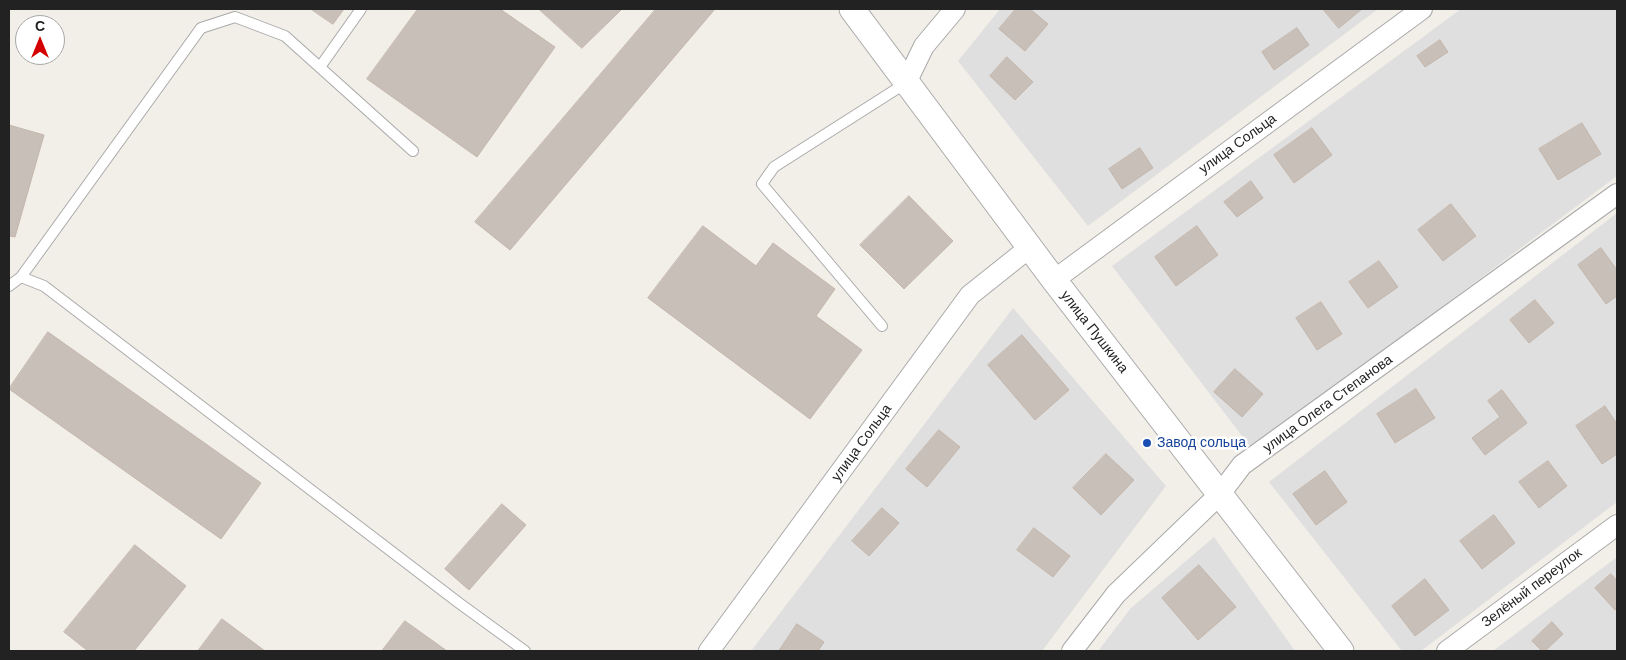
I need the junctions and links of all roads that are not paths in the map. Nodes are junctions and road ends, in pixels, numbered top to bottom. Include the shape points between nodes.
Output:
1 (361, 9) edge
2 (852, 9) edge
3 (955, 9) edge
4 (1422, 9) edge
5 (320, 68) junction
6 (906, 82) junction
7 (413, 151) dead end
8 (1617, 194) edge
9 (1029, 248) junction
10 (21, 277) junction
11 (1054, 280) junction
12 (9, 286) edge
13 (882, 326) dead end
14 (1220, 494) junction
15 (1617, 525) edge
16 (525, 651) edge
17 (709, 651) edge
18 (1072, 651) edge
19 (1341, 651) edge
20 (1447, 651) edge

1 - 5 lane
2 - 6 street, улица Пушкина
3 - 6 street via 924,46
4 - 11 street, улица Сольца
5 - 7 lane
5 - 10 lane via 285,36 235,17 201,28
6 - 9 street, улица Пушкина
6 - 13 lane via 774,168 762,184
8 - 14 street, улица Олега Степанова via 1242,465
9 - 11 street, улица Пушкина
9 - 17 street, улица Сольца via 970,295
10 - 12 lane
10 - 16 lane via 44,286
11 - 14 street, улица Пушкина
14 - 18 street, улица Олега Степанова via 1116,594
14 - 19 street, улица Пушкина
15 - 20 street, Зелёный переулок

